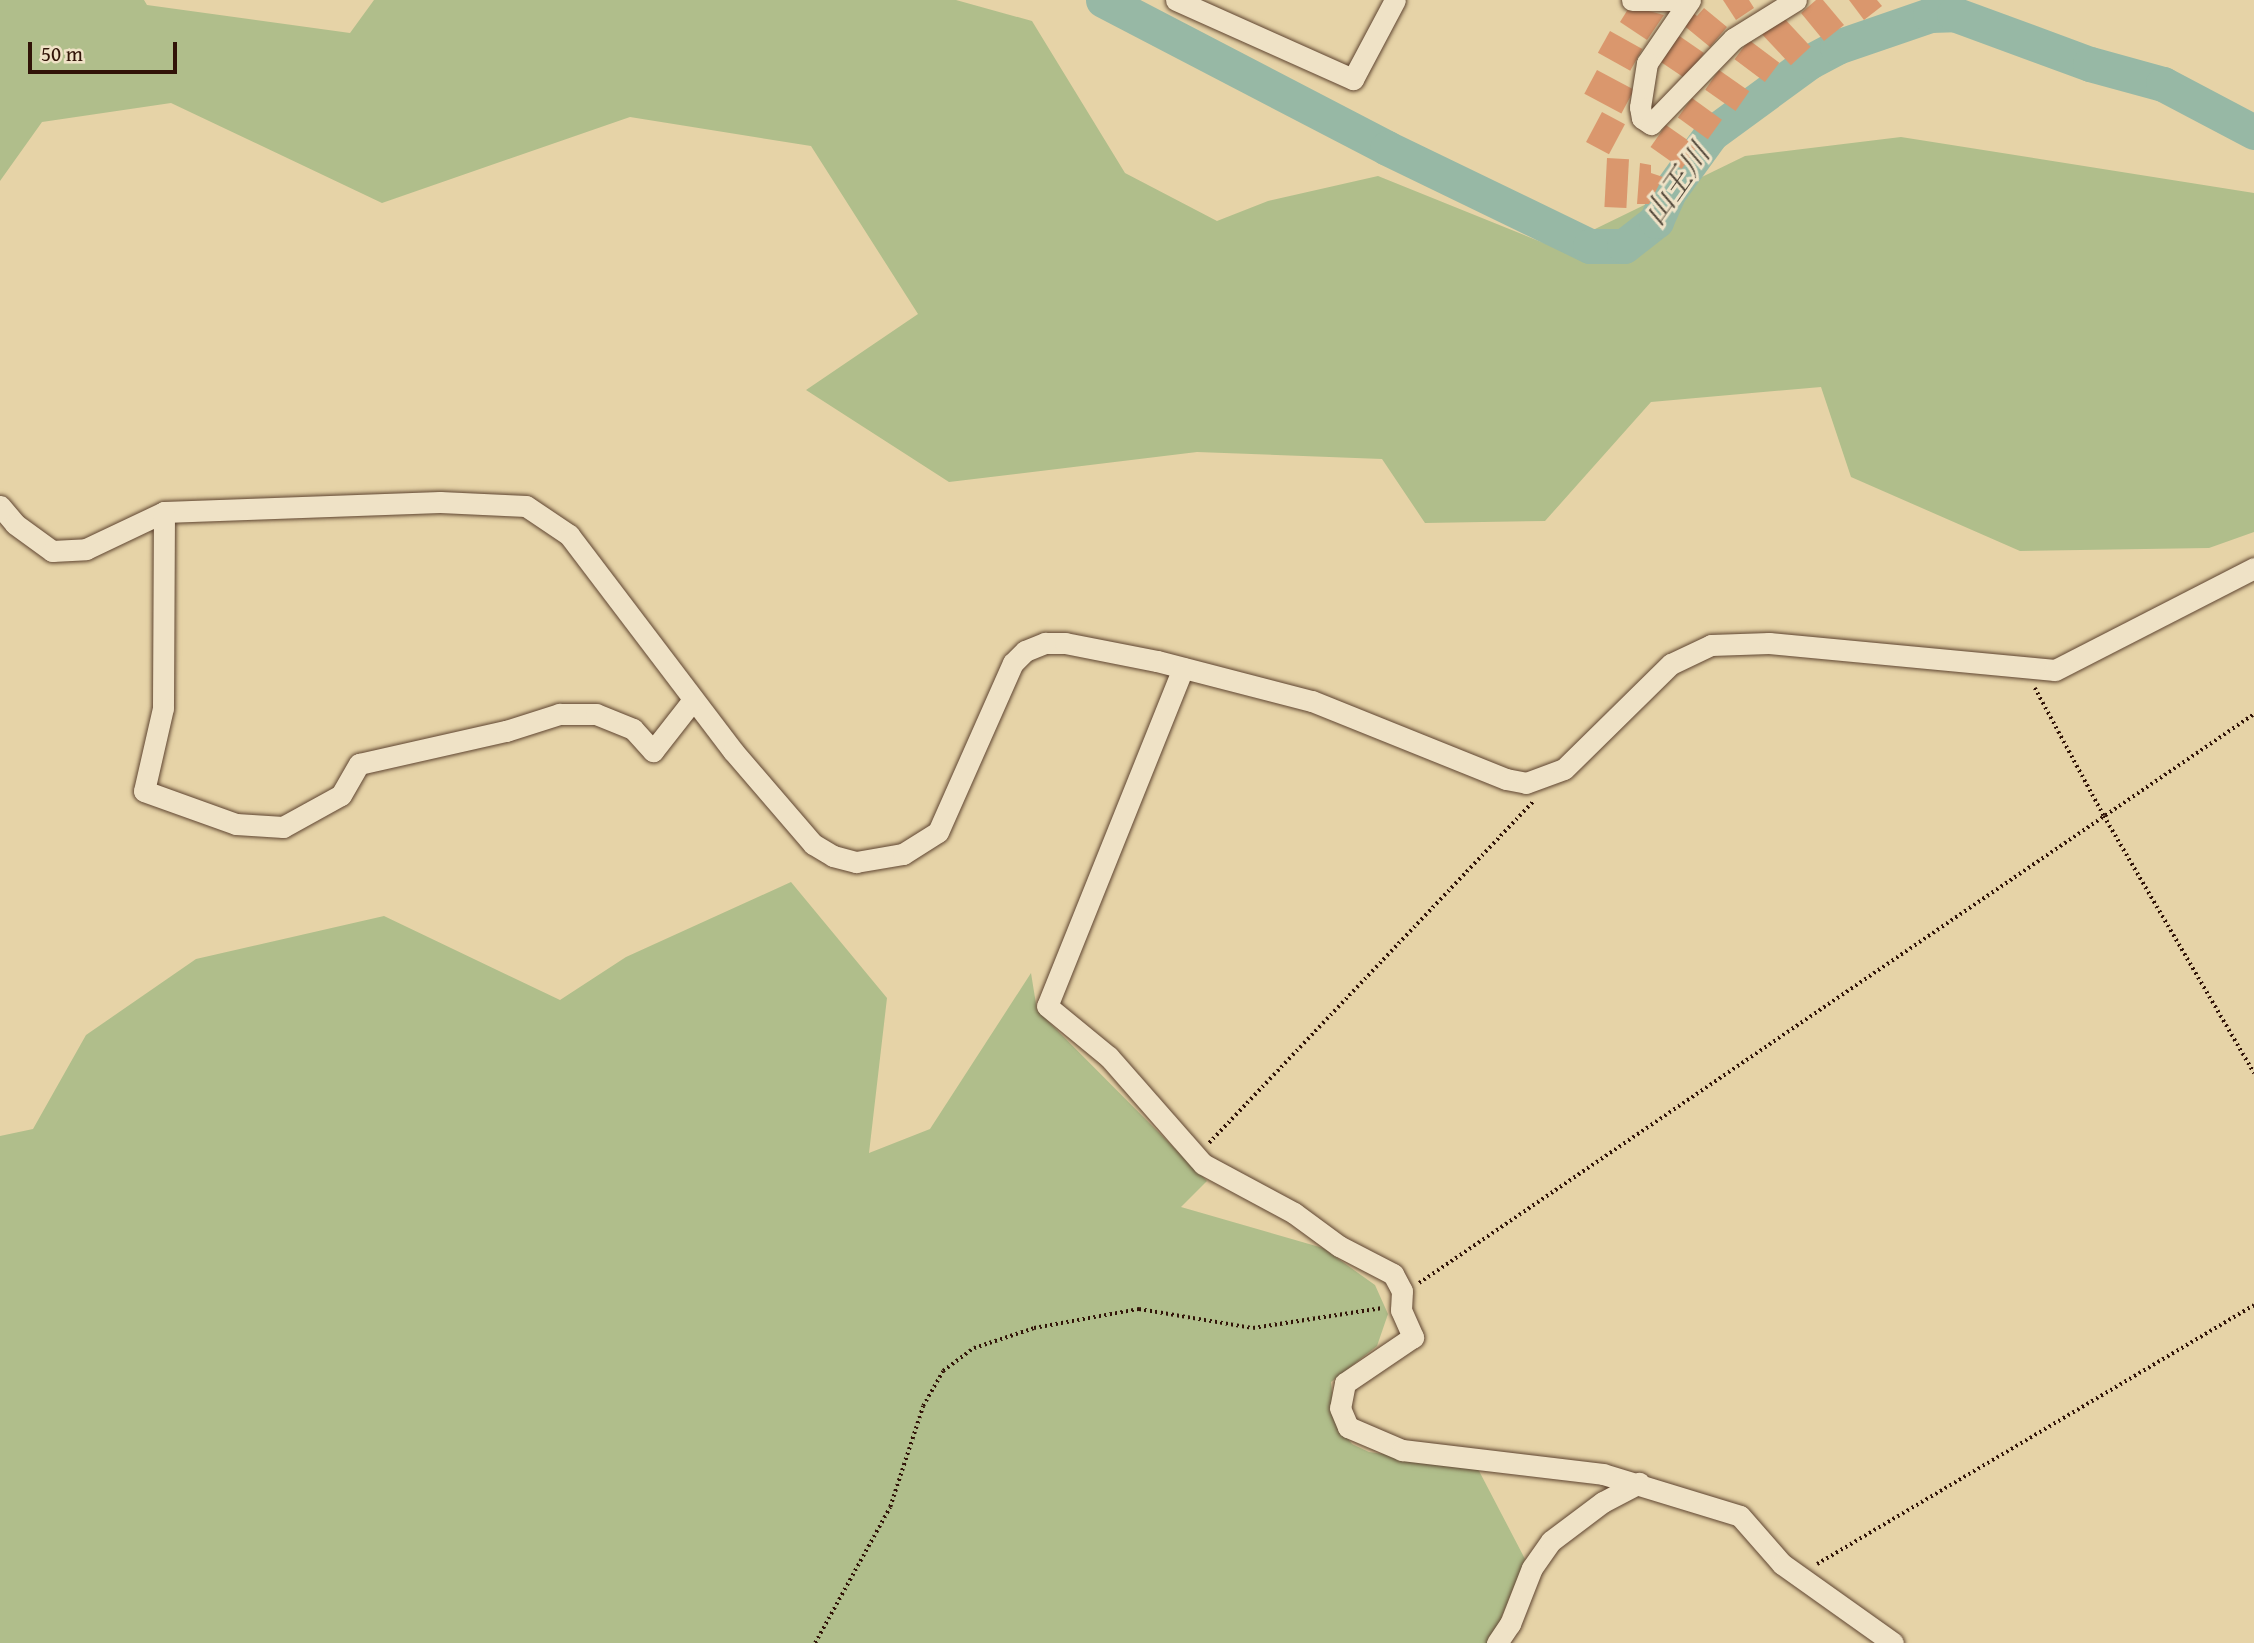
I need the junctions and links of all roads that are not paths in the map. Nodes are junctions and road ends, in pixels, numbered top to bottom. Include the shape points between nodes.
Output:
1 (1176, 0) edge
2 (1395, 0) edge
3 (1632, 0) edge
4 (1673, 0) edge
5 (1690, 0) edge
6 (1796, 0) edge
7 (0, 506) edge
8 (164, 512) junction
9 (2254, 568) edge
10 (1183, 668) junction
11 (693, 700) junction
12 (1639, 1483) junction
13 (1497, 1643) edge
14 (1893, 1643) edge

1 - 2 street via 1353,79
3 - 4 street
5 - 6 street via 1652,51 1644,72 1640,107 1642,118 1651,124 1733,39
7 - 8 street via 15,524 52,551 86,549
8 - 11 street via 440,502 526,506 569,535
8 - 11 street via 163,708 145,791 236,824 283,827 341,794 359,764 506,732 559,714 596,714 633,729 653,751
9 - 10 street via 2055,670 1769,643 1711,645 1671,664 1564,769 1534,782 1506,779 1329,706
10 - 11 street via 1065,643 1045,643 1025,652 1009,671 939,832 916,849 871,862 845,861 813,844
10 - 12 street via 1047,1006 1109,1057 1195,1157 1294,1213 1339,1247 1388,1268 1411,1340 1354,1374 1341,1392 1341,1414 1353,1431 1430,1456 1562,1467
12 - 13 street via 1603,1502 1551,1541 1532,1568 1510,1624
12 - 14 street via 1740,1516 1774,1557

